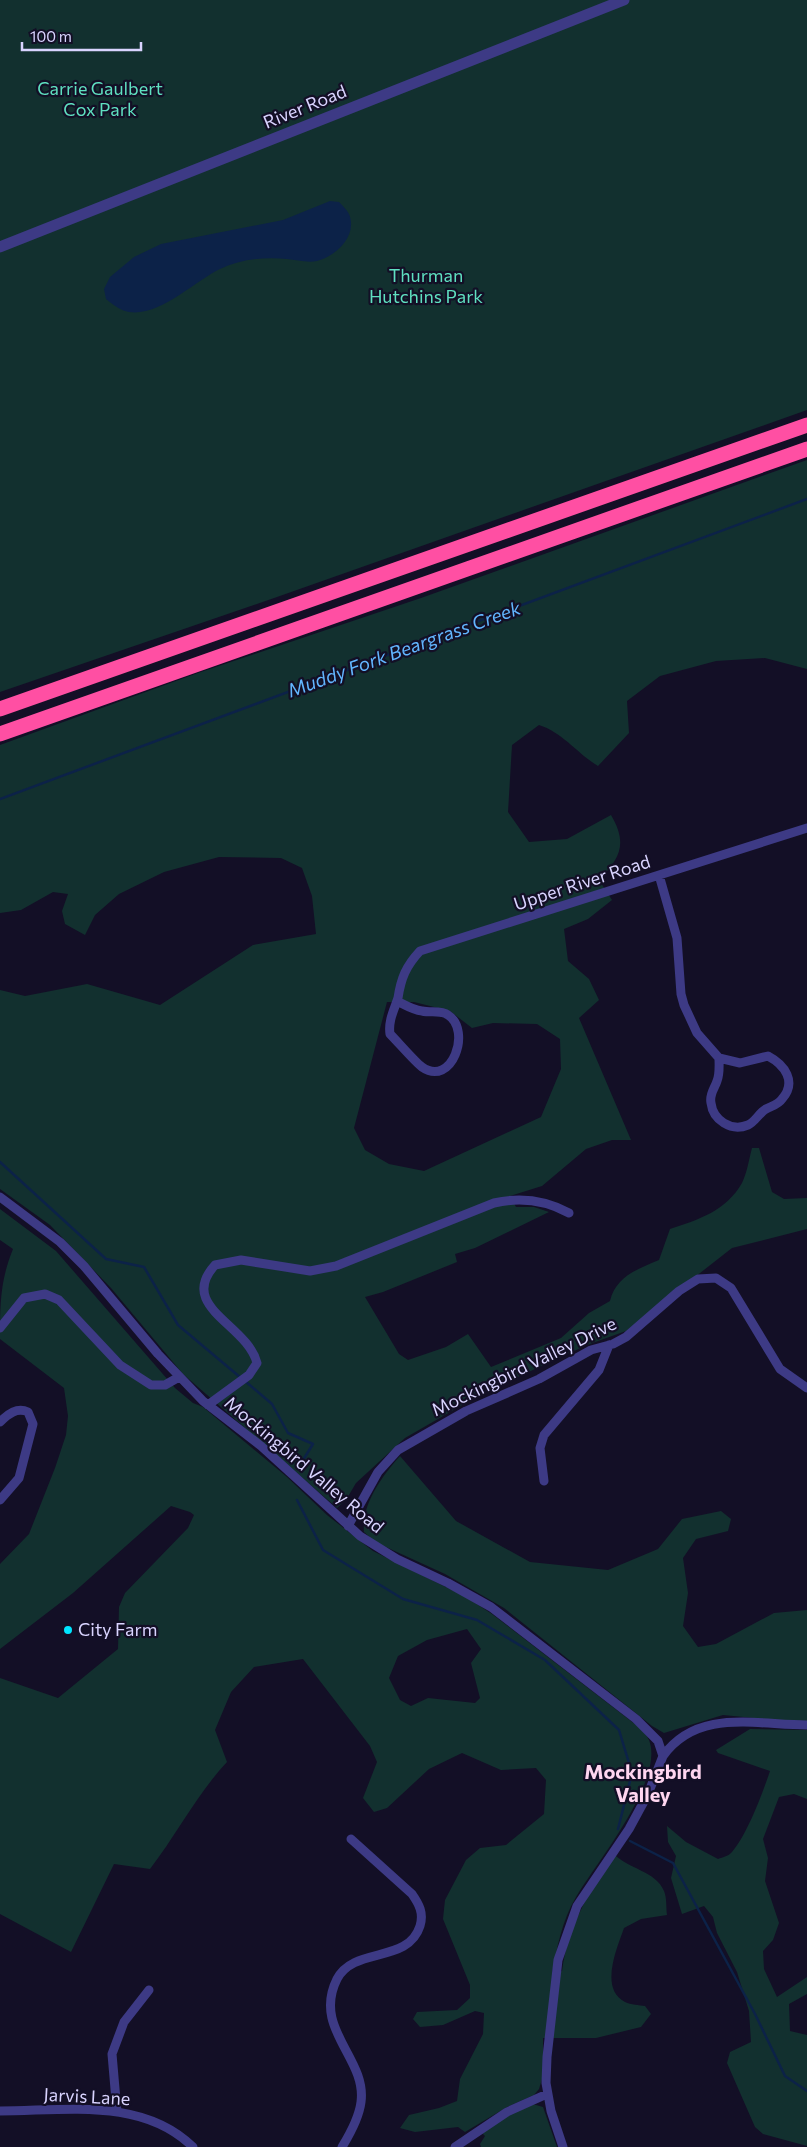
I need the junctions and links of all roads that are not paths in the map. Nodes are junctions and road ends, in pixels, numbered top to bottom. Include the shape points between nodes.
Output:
1 (624, 0) edge
2 (0, 247) edge
3 (807, 425) edge
4 (807, 449) edge
5 (0, 709) edge
6 (0, 734) edge
7 (807, 828) edge
8 (659, 875) junction
9 (397, 1001) junction
10 (719, 1058) junction
11 (0, 1197) edge
12 (569, 1213) dead end
13 (0, 1328) edge
14 (610, 1345) junction
15 (179, 1377) junction
16 (807, 1388) edge
17 (208, 1405) junction
18 (0, 1422) edge
19 (544, 1481) dead end
20 (0, 1500) edge
21 (348, 1526) junction
22 (807, 1725) edge
23 (663, 1756) junction
24 (351, 1839) dead end
25 (149, 1990) dead end
26 (547, 2094) junction
27 (0, 2111) edge
28 (117, 2112) junction
29 (194, 2147) edge
30 (342, 2147) edge
31 (455, 2147) edge
32 (563, 2147) edge

1 - 2 street, River Road
3 - 5 highway
4 - 6 highway
7 - 8 street, Upper River Road
8 - 9 street, Upper River Road via 420,951 407,965
8 - 10 street via 677,938 684,1005 697,1033
9 - 9 street, Upper River Road via 390,1034 423,1068 434,1071 450,1065 457,1048 454,1021 442,1012 422,1012
10 - 10 street via 717,1081 710,1100 716,1116 727,1125 749,1125 765,1109 782,1100 788,1090 788,1075 781,1062 768,1056 740,1063
11 - 15 street, Mockingbird Valley Road via 60,1242
12 - 17 street via 540,1202 514,1199 336,1266 310,1271 241,1260 215,1265 203,1281 207,1302 251,1348 257,1363 244,1378
13 - 15 street via 24,1298 45,1294 59,1300 120,1365 151,1385 165,1385
14 - 16 street, Mockingbird Valley Drive via 638,1328 688,1284 716,1278 731,1288 780,1369
14 - 19 street via 599,1370 541,1441
14 - 21 street, Mockingbird Valley Drive via 591,1350 405,1445 378,1472
15 - 17 street, Mockingbird Valley Road
17 - 21 street, Mockingbird Valley Road via 261,1446
18 - 20 street via 20,1410 28,1412 33,1421 19,1478
21 - 23 street, Mockingbird Valley Road via 377,1548 472,1596 517,1626 636,1719 658,1741
22 - 23 street via 720,1723 691,1730 672,1744
23 - 26 street via 638,1815 581,1899 563,1941 547,2057
24 - 30 street via 412,1894 419,1903 422,1917 419,1931 409,1943 352,1964 338,1977 333,1989 331,2018 356,2073 362,2098
25 - 28 street via 124,2022 112,2054
26 - 31 street via 507,2112
26 - 32 street
27 - 28 street, Jarvis Lane
28 - 29 street, Jarvis Lane via 151,2120 171,2129

